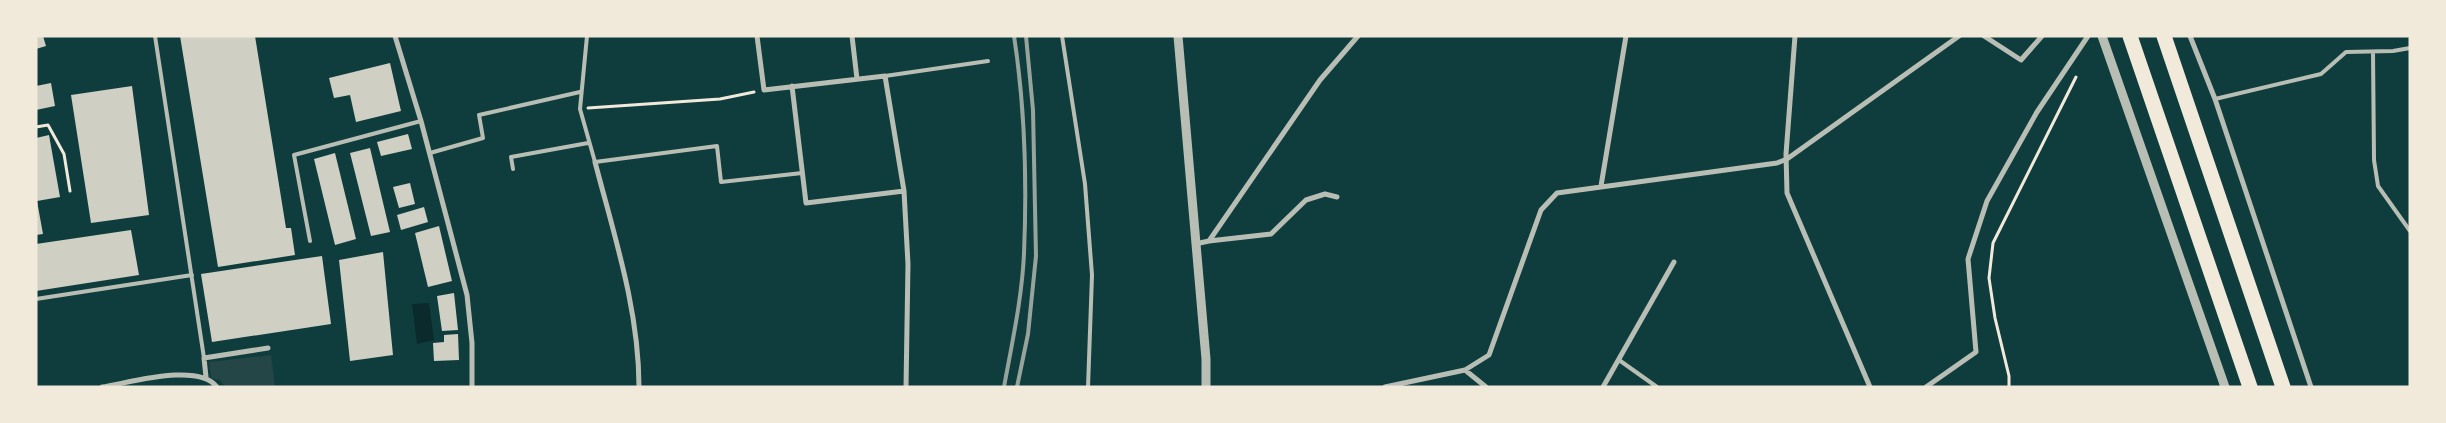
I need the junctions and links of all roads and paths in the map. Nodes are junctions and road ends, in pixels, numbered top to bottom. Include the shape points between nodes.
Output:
1 (155, 36) edge
2 (395, 36) edge
3 (587, 36) edge
4 (758, 36) edge
5 (852, 36) edge
6 (1062, 36) edge
7 (1178, 36) edge
8 (1358, 36) edge
9 (1626, 36) edge
10 (1795, 36) edge
11 (1959, 36) edge
12 (1984, 36) edge
13 (2042, 36) edge
14 (2088, 36) edge
15 (2102, 36) edge
16 (2130, 36) edge
17 (2164, 36) edge
18 (2190, 36) edge
19 (2410, 48) edge
20 (2373, 52) junction
21 (988, 61) dead end
22 (885, 76) junction
23 (857, 79) junction
24 (792, 86) junction
25 (764, 90) junction
26 (580, 92) junction
27 (2215, 98) junction
28 (2060, 104) dead end
29 (580, 109) junction
30 (421, 121) junction
31 (36, 128) edge
32 (588, 143) junction
33 (430, 154) junction
34 (1787, 159) junction
35 (595, 162) junction
36 (513, 169) dead end
37 (802, 173) junction
38 (1601, 186) junction
39 (70, 191) dead end
40 (904, 191) junction
41 (1337, 197) dead end
42 (2410, 230) edge
43 (310, 241) dead end
44 (1209, 241) junction
45 (1194, 244) junction
46 (1674, 262) dead end
47 (192, 275) junction
48 (36, 299) edge
49 (268, 348) dead end
50 (204, 358) junction
51 (1619, 360) junction
52 (1465, 370) junction
53 (206, 377) junction
54 (102, 387) edge
55 (217, 387) edge
56 (472, 387) edge
57 (639, 387) edge
58 (906, 387) edge
59 (1088, 387) edge
60 (1206, 387) edge
61 (1384, 387) edge
62 (1486, 387) edge
63 (1603, 387) edge
64 (1656, 387) edge
65 (1870, 387) edge
66 (1926, 387) edge
67 (2009, 387) edge
68 (2226, 387) edge
69 (2250, 387) edge
70 (2283, 387) edge
71 (2312, 387) edge

1 - 47 lane
2 - 30 street
3 - 26 lane
4 - 25 street
5 - 23 street
6 - 59 lane via 1085,184 1091,266
7 - 45 street
8 - 44 street via 1320,80
9 - 38 street
10 - 34 street
11 - 34 street
12 - 13 street via 2021,60
14 - 66 street via 2037,112 1987,201 1968,259 1976,352
15 - 68 street
16 - 69 highway
17 - 70 highway
18 - 27 street
19 - 20 lane
20 - 27 lane via 2346,52 2321,74
20 - 42 lane via 2374,160 2378,186
21 - 22 lane
22 - 23 street
22 - 40 street
23 - 24 street
24 - 25 street
24 - 37 street
25 - 29 path via 720,99
26 - 29 lane
26 - 33 lane via 479,115 483,138
27 - 71 street
28 - 67 path via 1993,243 1989,278
29 - 32 lane
30 - 33 street
30 - 43 lane via 294,154
31 - 39 path via 48,125 64,154
32 - 35 lane
32 - 36 lane via 511,158
33 - 56 street via 467,295
34 - 38 street via 1778,163
34 - 65 street via 1787,193
35 - 37 lane via 717,146 721,182
35 - 57 street via 626,284 636,340
37 - 40 street via 806,203
38 - 52 street via 1557,193 1541,210 1489,355
40 - 58 street via 908,264
41 - 44 street via 1325,194 1306,200 1271,234
44 - 45 street
45 - 60 street
46 - 51 street
47 - 48 lane
47 - 50 lane
49 - 50 street
50 - 53 street
51 - 63 street
51 - 64 lane
52 - 61 street
52 - 62 street
53 - 54 street via 188,374
53 - 55 street

